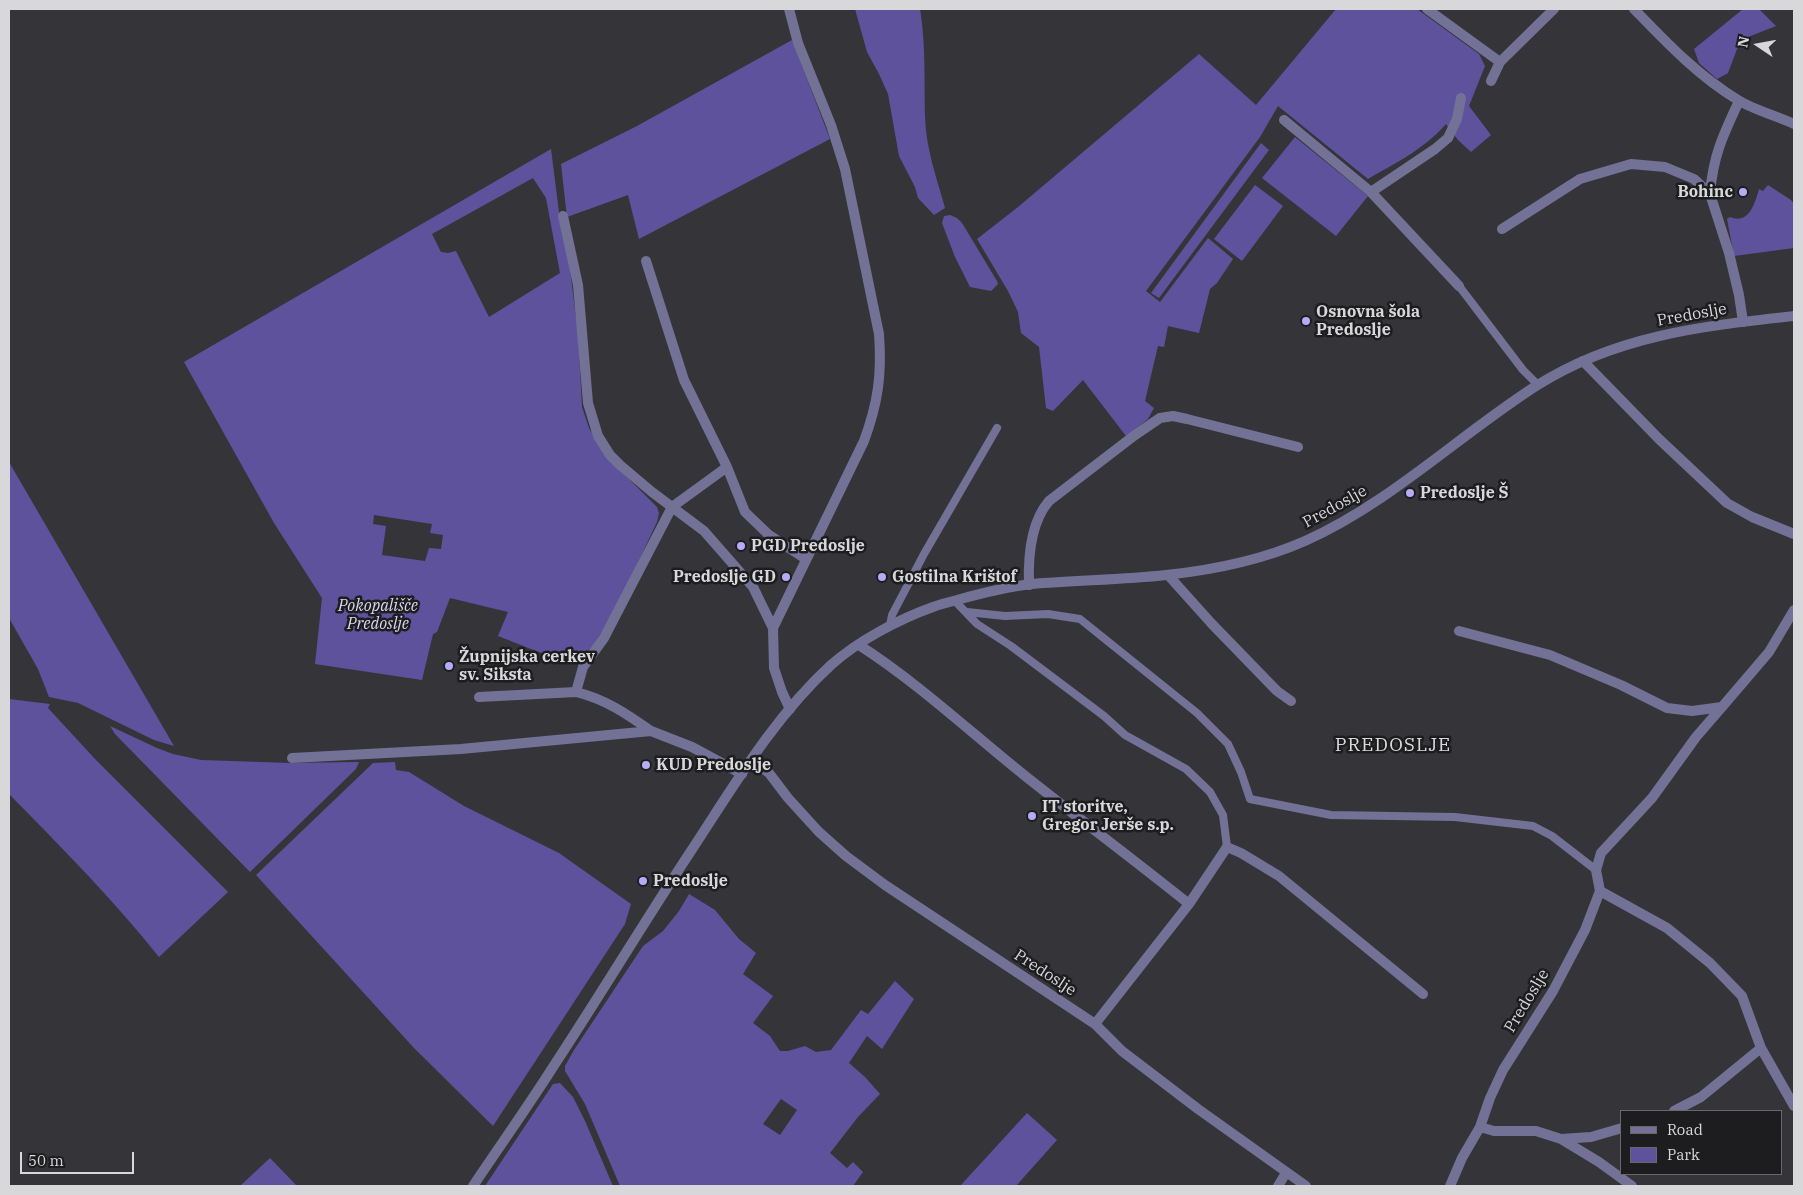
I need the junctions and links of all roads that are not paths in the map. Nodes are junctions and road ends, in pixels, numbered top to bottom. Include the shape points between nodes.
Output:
1 (789, 9) edge
2 (1427, 9) edge
3 (1554, 9) edge
4 (1634, 9) edge
5 (1500, 62) junction
6 (1491, 81) dead end
7 (1461, 98) dead end
8 (1739, 101) junction
9 (1284, 120) dead end
10 (1794, 124) edge
11 (1371, 192) junction
12 (1710, 194) junction
13 (563, 216) dead end
14 (1502, 229) dead end
15 (646, 261) dead end
16 (1459, 286) joint
17 (1794, 316) edge
18 (1743, 322) junction
19 (1583, 362) junction
20 (1538, 385) junction
21 (997, 428) dead end
22 (1298, 447) dead end
23 (726, 467) junction
24 (672, 507) junction
25 (1794, 534) edge
26 (806, 559) junction
27 (1168, 575) junction
28 (1029, 585) junction
29 (955, 601) junction
30 (1794, 610) edge
31 (967, 612) junction
32 (890, 626) junction
33 (773, 628) junction
34 (1459, 631) dead end
35 (859, 645) junction
36 (576, 692) junction
37 (479, 697) dead end
38 (1291, 701) dead end
39 (1722, 707) junction
40 (790, 709) junction
41 (651, 731) junction
42 (292, 758) dead end
43 (751, 760) junction
44 (742, 774) junction
45 (1227, 847) junction
46 (1596, 870) junction
47 (1600, 891) junction
48 (1189, 904) junction
49 (1423, 994) dead end
50 (1095, 1024) junction
51 (1761, 1048) junction
52 (1794, 1106) edge
53 (1676, 1110) edge
54 (1480, 1127) junction
55 (1620, 1129) edge
56 (1561, 1139) junction
57 (1286, 1173) junction
58 (472, 1186) edge
59 (1278, 1186) edge
60 (1306, 1186) edge
61 (1450, 1186) edge
62 (1632, 1186) edge

1 - 26 street via 798,43 845,169 876,315 881,356 881,376 873,418
2 - 5 street
3 - 5 street
4 - 8 street via 1708,80
5 - 6 street
7 - 11 street via 1457,119 1448,138
8 - 10 street
8 - 12 street via 1720,141 1711,173
9 - 11 street
11 - 16 street
12 - 14 street via 1694,180 1664,167 1631,164 1580,179
12 - 18 street via 1729,253
13 - 24 street via 578,285 588,404 598,436 620,465
15 - 23 street via 684,380
16 - 20 lane
17 - 18 street, Predoslje
18 - 19 street, Predoslje via 1671,332
19 - 20 street, Predoslje
19 - 25 street via 1727,503
20 - 27 street, Predoslje via 1378,502 1331,528 1264,556
21 - 32 lane via 924,554 892,615
22 - 28 street via 1173,416 1160,418 1042,510 1037,519 1028,564
23 - 24 street
23 - 26 street via 745,512 769,535
24 - 33 street via 704,531 753,587
24 - 36 street via 604,638 583,667
26 - 33 street
27 - 28 street, Predoslje
27 - 38 street via 1277,691
28 - 29 street, Predoslje
29 - 31 lane
29 - 32 street, Predoslje via 936,605
30 - 39 street via 1769,652
31 - 45 lane via 977,624 1011,646 1125,735 1186,769 1210,792 1223,815
31 - 46 lane via 1005,616 1048,614 1080,619 1197,712 1228,744 1242,772 1250,799 1331,815 1455,817 1533,826 1552,836
32 - 35 street, Predoslje
33 - 40 street via 774,668
34 - 39 street via 1550,655 1667,708
35 - 40 street, Predoslje via 834,662
35 - 48 street via 908,679
36 - 37 street
36 - 41 street via 601,699
39 - 46 street via 1652,798 1602,854
40 - 43 street, Predoslje
41 - 42 street via 461,749
41 - 44 street via 692,747
43 - 44 street, Predoslje
43 - 50 street, Predoslje via 769,773 819,832 846,856
44 - 58 street, Predoslje via 552,1069
45 - 48 street
45 - 49 street via 1279,876
46 - 47 street
47 - 51 street via 1667,928 1710,963 1742,996
47 - 54 street, Predoslje via 1585,930 1553,991 1503,1070
48 - 50 street
50 - 57 street, Predoslje via 1122,1051
51 - 52 street
51 - 53 street via 1701,1097
54 - 56 street via 1494,1131 1536,1131
54 - 61 street, Predoslje
55 - 56 street via 1591,1137
56 - 62 street
57 - 59 street
57 - 60 street, Predoslje

